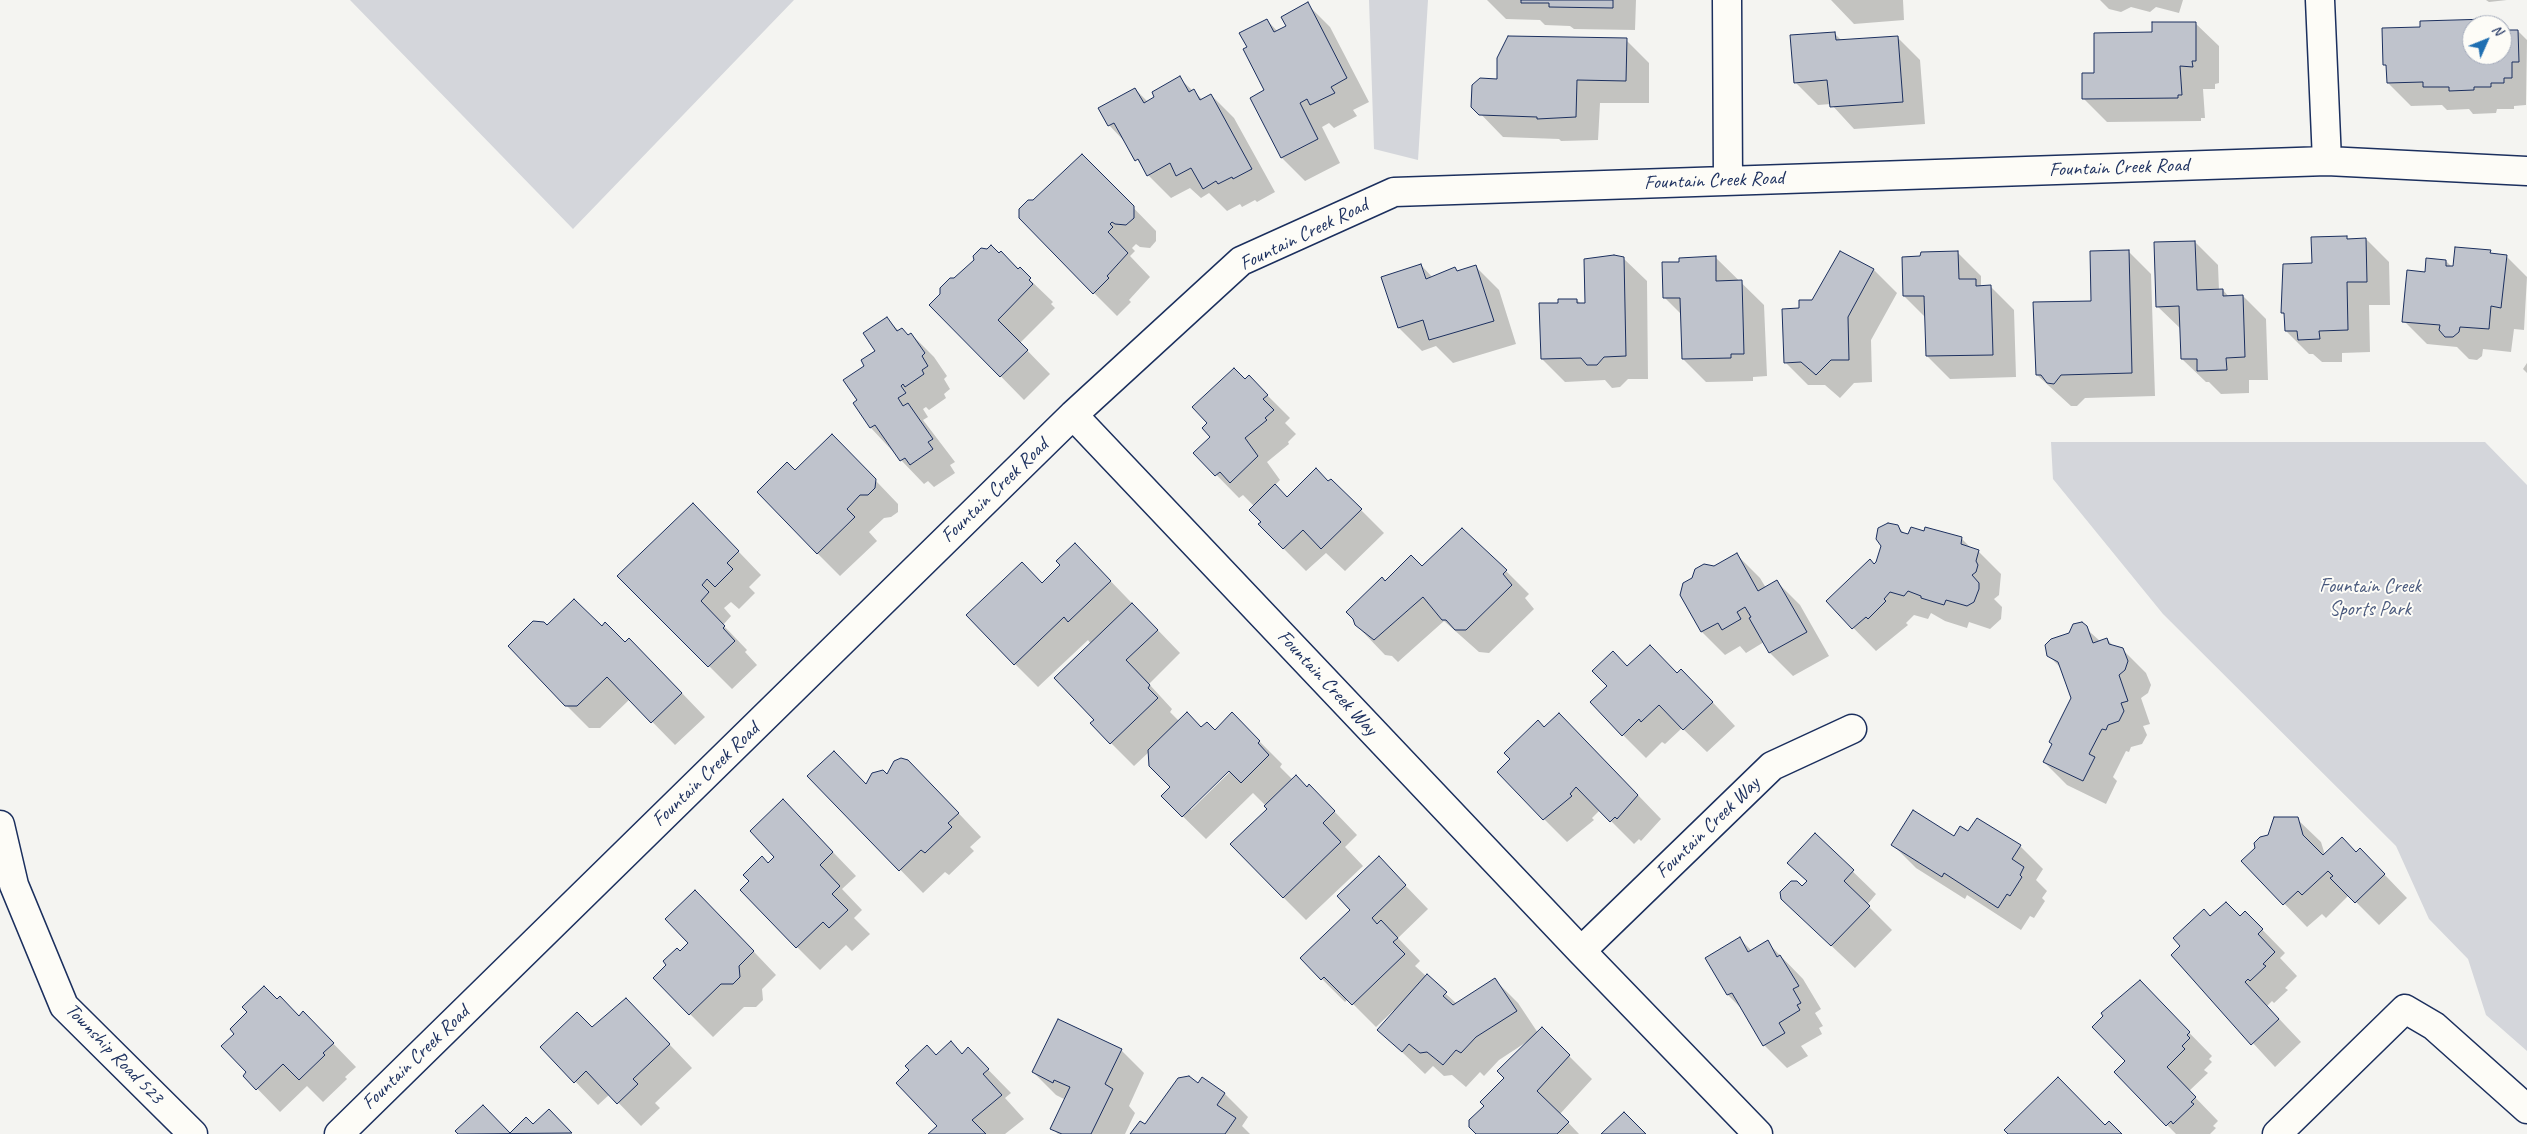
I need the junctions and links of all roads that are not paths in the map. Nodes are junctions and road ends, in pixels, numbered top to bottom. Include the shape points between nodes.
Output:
1 (1727, 0) edge
2 (2320, 0) edge
3 (2327, 161) junction
4 (2527, 171) edge
5 (1728, 180) junction
6 (1073, 415) junction
7 (1852, 729) dead end
8 (0, 824) edge
9 (1581, 951) junction
10 (2527, 1108) edge
11 (193, 1134) edge
12 (339, 1134) edge
13 (1758, 1134) edge
14 (2277, 1134) edge

1 - 5 street
2 - 3 street
3 - 4 street, Fountain Creek Road
3 - 5 street, Fountain Creek Road
5 - 6 street, Fountain Creek Road via 1394,192 1241,262
6 - 9 street, Fountain Creek Way
6 - 12 street, Fountain Creek Road
7 - 9 street, Fountain Creek Way via 1772,766
8 - 11 street, Township Road 523 via 14,885 64,1006
9 - 13 street, Fountain Creek Way
10 - 14 street via 2434,1026 2405,1009

